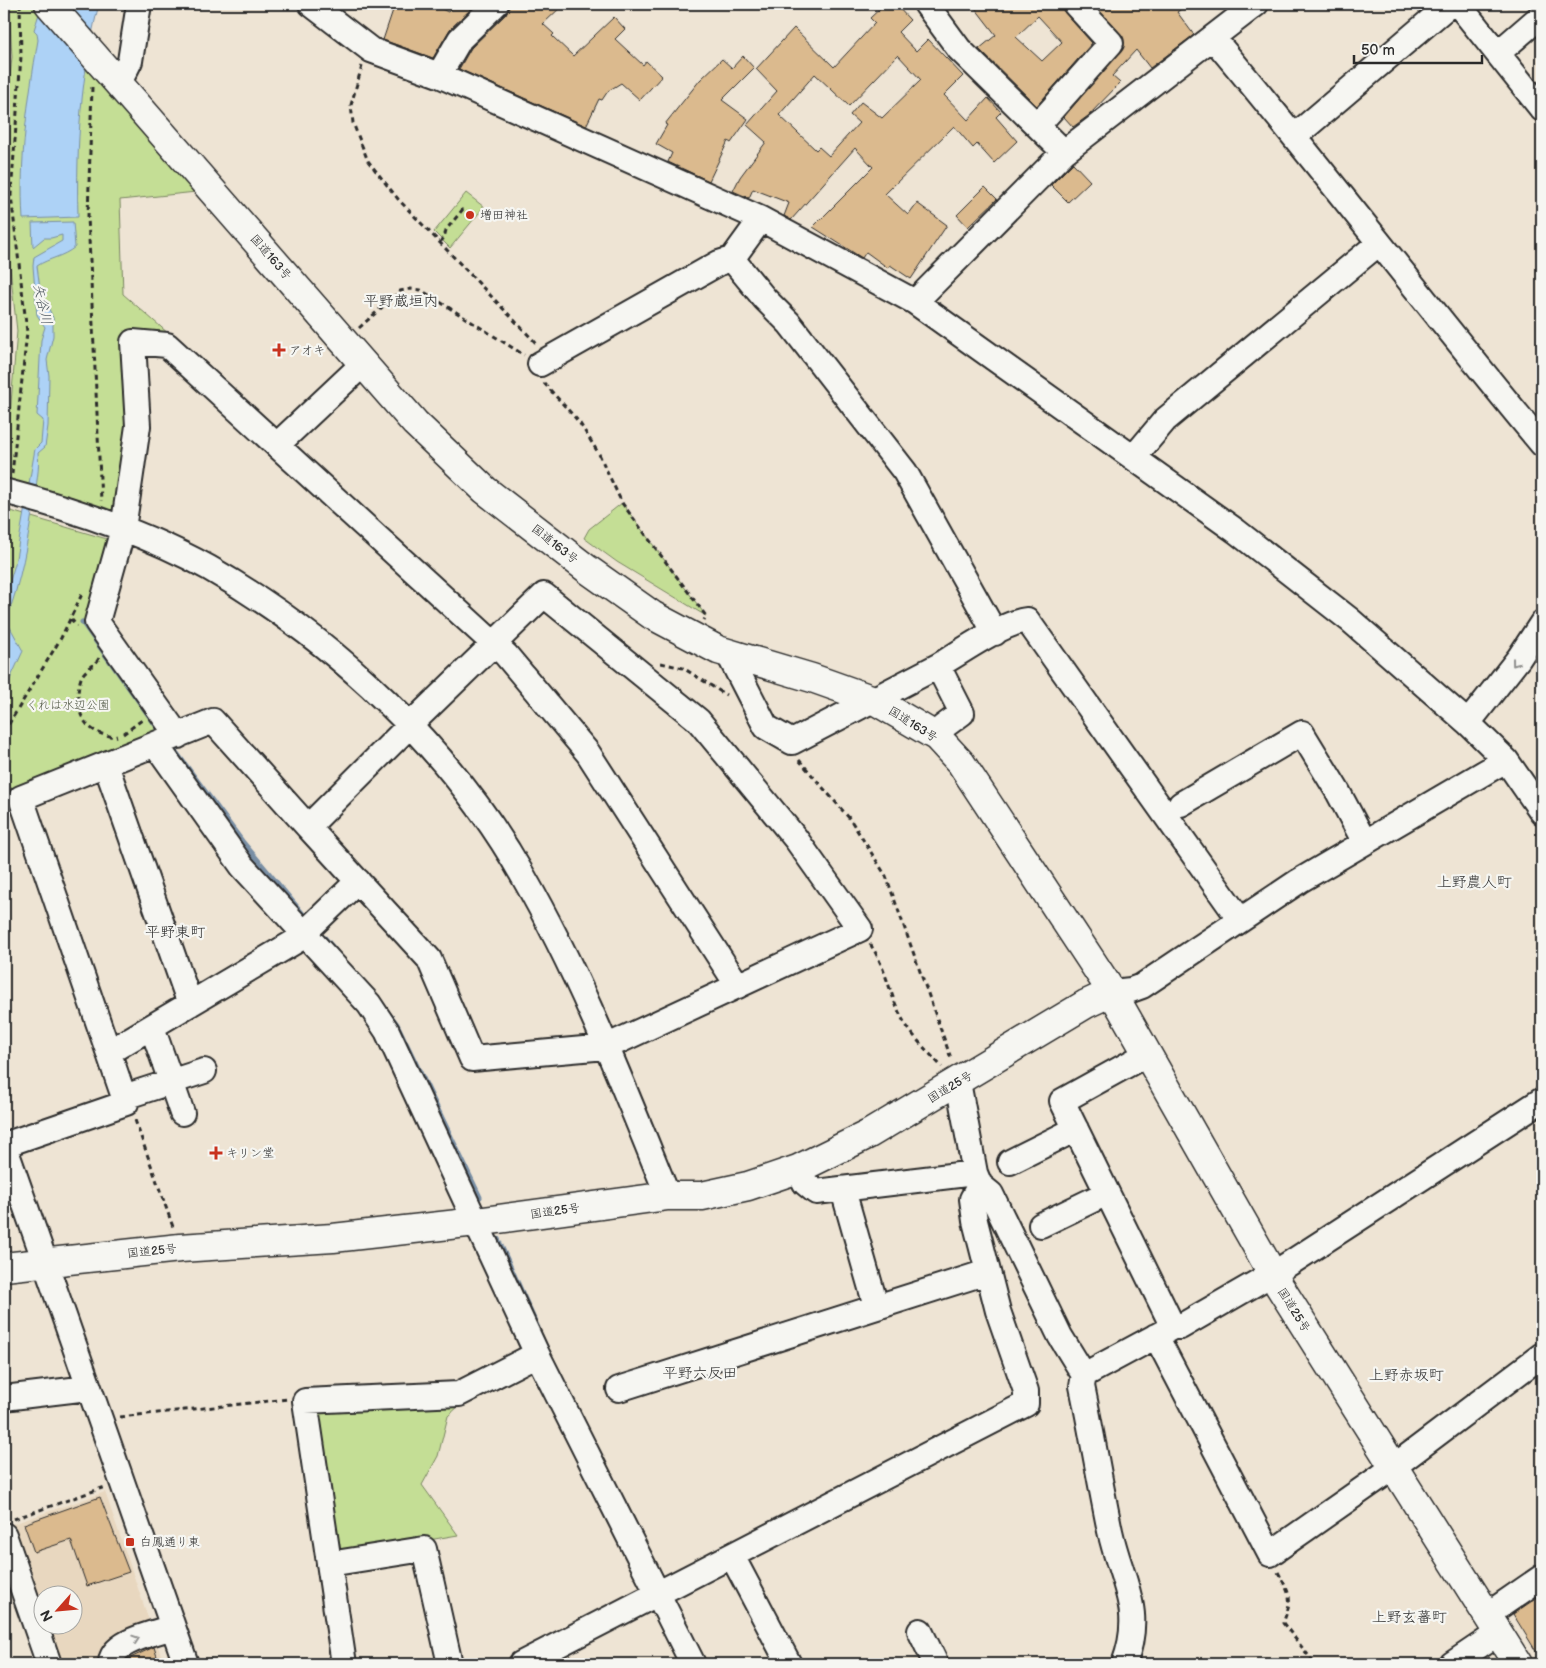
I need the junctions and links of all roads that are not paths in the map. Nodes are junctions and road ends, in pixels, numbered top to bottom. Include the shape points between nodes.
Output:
1 (49, 4) edge
2 (139, 4) edge
3 (311, 4) edge
4 (496, 4) edge
5 (926, 4) edge
6 (1075, 4) edge
7 (1256, 4) edge
8 (1450, 4) edge
9 (1458, 4) edge
10 (1542, 15) edge
11 (1213, 38) junction
12 (1498, 54) junction
13 (111, 75) junction
14 (439, 75) junction
15 (1542, 109) edge
16 (1038, 125) junction
17 (1295, 136) junction
18 (1064, 152) junction
19 (761, 218) junction
20 (1380, 243) junction
21 (732, 259) junction
22 (915, 302) junction
23 (364, 363) junction
24 (540, 364) road end
25 (1542, 444) edge
26 (277, 445) junction
27 (1134, 458) junction
28 (10, 489) edge
29 (116, 526) junction
30 (1542, 623) edge
31 (995, 633) junction
32 (492, 644) junction
33 (728, 653) junction
34 (938, 666) junction
35 (874, 700) junction
36 (1468, 723) junction
37 (410, 724) junction
38 (178, 736) junction
39 (937, 737) junction
40 (156, 745) junction
41 (1506, 760) junction
42 (106, 765) junction
43 (1181, 804) dead end
44 (1542, 812) edge
45 (308, 827) junction
46 (1364, 841) junction
47 (358, 881) junction
48 (1240, 920) junction
49 (306, 933) junction
50 (738, 986) junction
51 (1112, 992) junction
52 (190, 1004) junction
53 (152, 1026) junction
54 (606, 1047) junction
55 (109, 1052) junction
56 (1147, 1054) junction
57 (204, 1071) dead end
58 (953, 1073) junction
59 (171, 1082) junction
60 (125, 1100) junction
61 (1542, 1100) edge
62 (182, 1113) dead end
63 (1076, 1129) junction
64 (4, 1145) edge
65 (1010, 1162) dead end
66 (798, 1169) junction
67 (977, 1179) junction
68 (843, 1190) junction
69 (1107, 1193) junction
70 (668, 1196) junction
71 (476, 1222) junction
72 (1042, 1225) dead end
73 (44, 1263) junction
74 (4, 1267) edge
75 (987, 1272) junction
76 (1272, 1274) junction
77 (876, 1306) junction
78 (1165, 1331) junction
79 (538, 1354) junction
80 (1542, 1355) edge
81 (1084, 1375) junction
82 (88, 1388) junction
83 (619, 1389) dead end
84 (4, 1398) edge
85 (1392, 1468) junction
86 (6, 1533) edge
87 (732, 1556) junction
88 (330, 1564) junction
89 (1542, 1577) edge
90 (652, 1597) junction
91 (1492, 1624) junction
92 (173, 1626) junction
93 (920, 1631) dead end
94 (49, 1664) edge
95 (111, 1664) edge
96 (185, 1664) edge
97 (344, 1664) edge
98 (450, 1664) edge
99 (521, 1664) edge
100 (693, 1664) edge
101 (789, 1664) edge
102 (936, 1664) edge
103 (1124, 1664) edge
104 (1452, 1664) edge
105 (1518, 1664) edge

1 - 13 highway, 国道163号
2 - 13 street via 130,61
3 - 14 street via 371,50
4 - 14 street via 460,39
5 - 16 street via 959,49
6 - 16 street via 1111,44
7 - 11 street
8 - 17 street
9 - 12 street
10 - 12 street
11 - 17 street
11 - 18 street
12 - 15 street
13 - 23 highway, 国道163号
14 - 19 street
16 - 18 street
17 - 20 street
18 - 22 street
19 - 21 street
19 - 22 street
20 - 25 street
20 - 27 street via 1164,420
21 - 24 street via 719,263
21 - 31 street via 789,323 905,472
22 - 27 street
23 - 26 street
23 - 33 highway, 国道163号 via 414,423 485,490 652,615
26 - 29 street via 166,345 133,342 138,426
26 - 32 street
27 - 36 street via 1236,531 1350,620
28 - 29 street
29 - 37 street via 231,581 323,645
29 - 38 street via 98,622
30 -> 36 street
31 - 34 street
31 - 48 street via 1027,620
32 - 37 street
32 - 50 street via 506,656 588,753
32 - 50 street via 544,595 698,720 796,840 860,929
33 - 35 highway, 国道163号
33 - 35 street via 766,727 792,742
34 - 35 street
34 - 39 street via 962,713 943,727
35 - 39 highway, 国道163号
36 - 41 street
37 - 45 street
37 - 54 street via 454,776 521,873
38 - 40 street
38 - 45 street via 213,721
39 - 51 highway, 国道163号 via 985,797
40 - 42 street
40 - 49 street via 242,866
41 - 44 street
41 - 46 street
42 - 52 street
42 - 55 street via 21,798
43 - 46 street via 1302,734
45 - 47 street
46 - 48 street
47 - 49 street
47 - 54 street via 429,959 472,1059
48 - 51 street via 1142,986
49 - 52 street
49 - 71 street via 369,1004 387,1031
50 - 54 street
51 - 56 highway, 国道25号
51 - 58 highway, 国道25号
52 - 53 street
53 - 55 street
53 - 59 street
54 - 70 street
55 - 60 street
56 - 63 street via 1062,1101
56 - 76 highway, 国道25号
57 - 59 street
58 - 66 highway, 国道25号 via 869,1134
58 - 67 street
59 - 60 street
59 - 62 street
60 - 64 street
61 - 76 street
63 - 65 street
63 - 69 street
64 - 73 street
66 - 68 street via 805,1183 816,1192
66 - 70 highway, 国道25号 via 702,1196
67 - 68 street
67 - 75 street via 972,1199
67 - 81 street via 991,1194 1060,1336
68 - 77 street
69 - 72 street
69 - 78 street
70 - 71 highway, 国道25号
71 - 73 highway, 国道25号
71 - 79 street
73 - 74 highway, 国道25号
73 - 82 street
75 - 77 street
75 - 87 street via 1026,1390 1026,1404
76 - 78 street via 1180,1327
76 - 85 highway, 国道25号
77 - 83 street
78 - 81 street
78 - 85 street via 1270,1554
79 - 88 street via 459,1394 305,1401
79 - 90 street
80 - 85 street
81 - 103 street via 1082,1386 1111,1533 1133,1613
82 - 84 street
82 - 92 street
85 - 91 highway, 国道25号
86 - 94 street
87 - 90 street
87 - 101 street
88 - 97 street
88 - 98 street via 424,1549
89 - 91 street
90 - 99 street
90 - 100 street
91 - 104 street
91 - 105 highway, 国道25号
95 -> 92 street via 114,1653 126,1643
92 - 96 street
93 - 102 street

